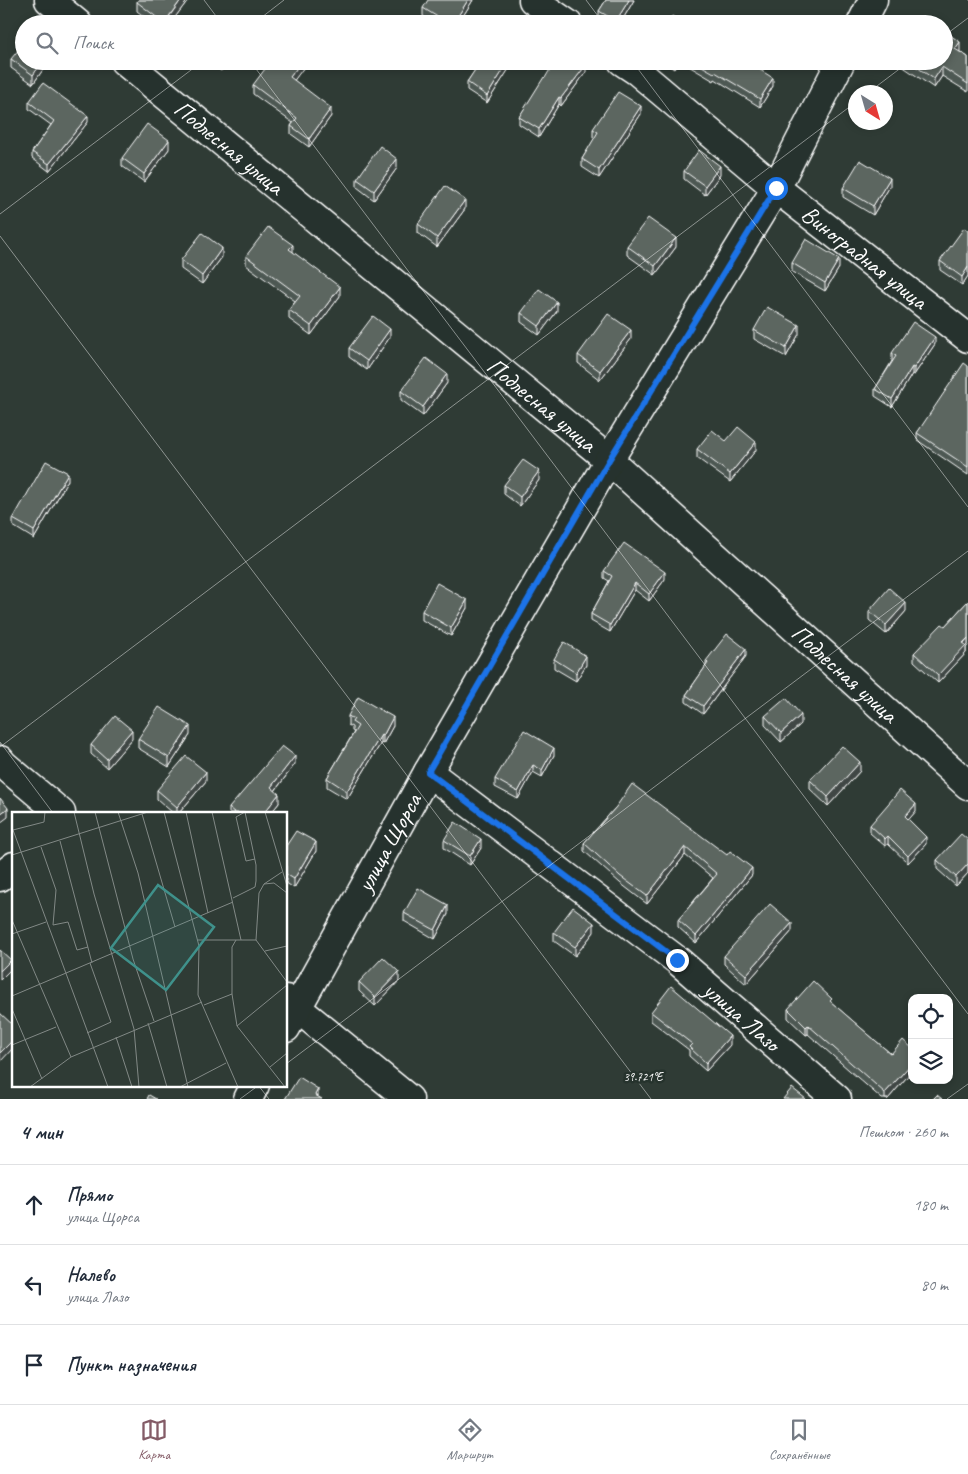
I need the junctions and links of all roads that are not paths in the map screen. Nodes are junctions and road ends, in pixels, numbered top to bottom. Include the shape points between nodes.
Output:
1 (49, 0) edge
2 (533, 0) edge
3 (873, 0) edge
4 (67, 15) edge
5 (555, 15) edge
6 (866, 15) edge
7 (135, 70) edge
8 (636, 70) edge
9 (836, 70) edge
10 (776, 188) junction
11 (968, 338) edge
12 (609, 460) junction
13 (0, 760) edge
14 (428, 772) junction
15 (968, 785) edge
16 (60, 812) edge
17 (12, 868) edge
18 (0, 877) edge
19 (290, 1012) edge
20 (254, 1086) edge
21 (248, 1099) edge
22 (409, 1099) edge
23 (837, 1099) edge

1 - 4 street
2 - 5 street
3 - 6 street
7 - 12 street, Подлесная улица
8 - 10 street, Виноградная улица
9 - 10 street, улица Щорса
10 - 11 street, Виноградная улица
10 - 12 street, улица Щорса
12 - 14 street, улица Щорса
12 - 15 street, Подлесная улица
13 - 16 street
14 - 19 street, улица Щорса
14 - 23 street, улица Лазо via 677,960
17 - 18 street
19 - 22 street
20 - 21 street

